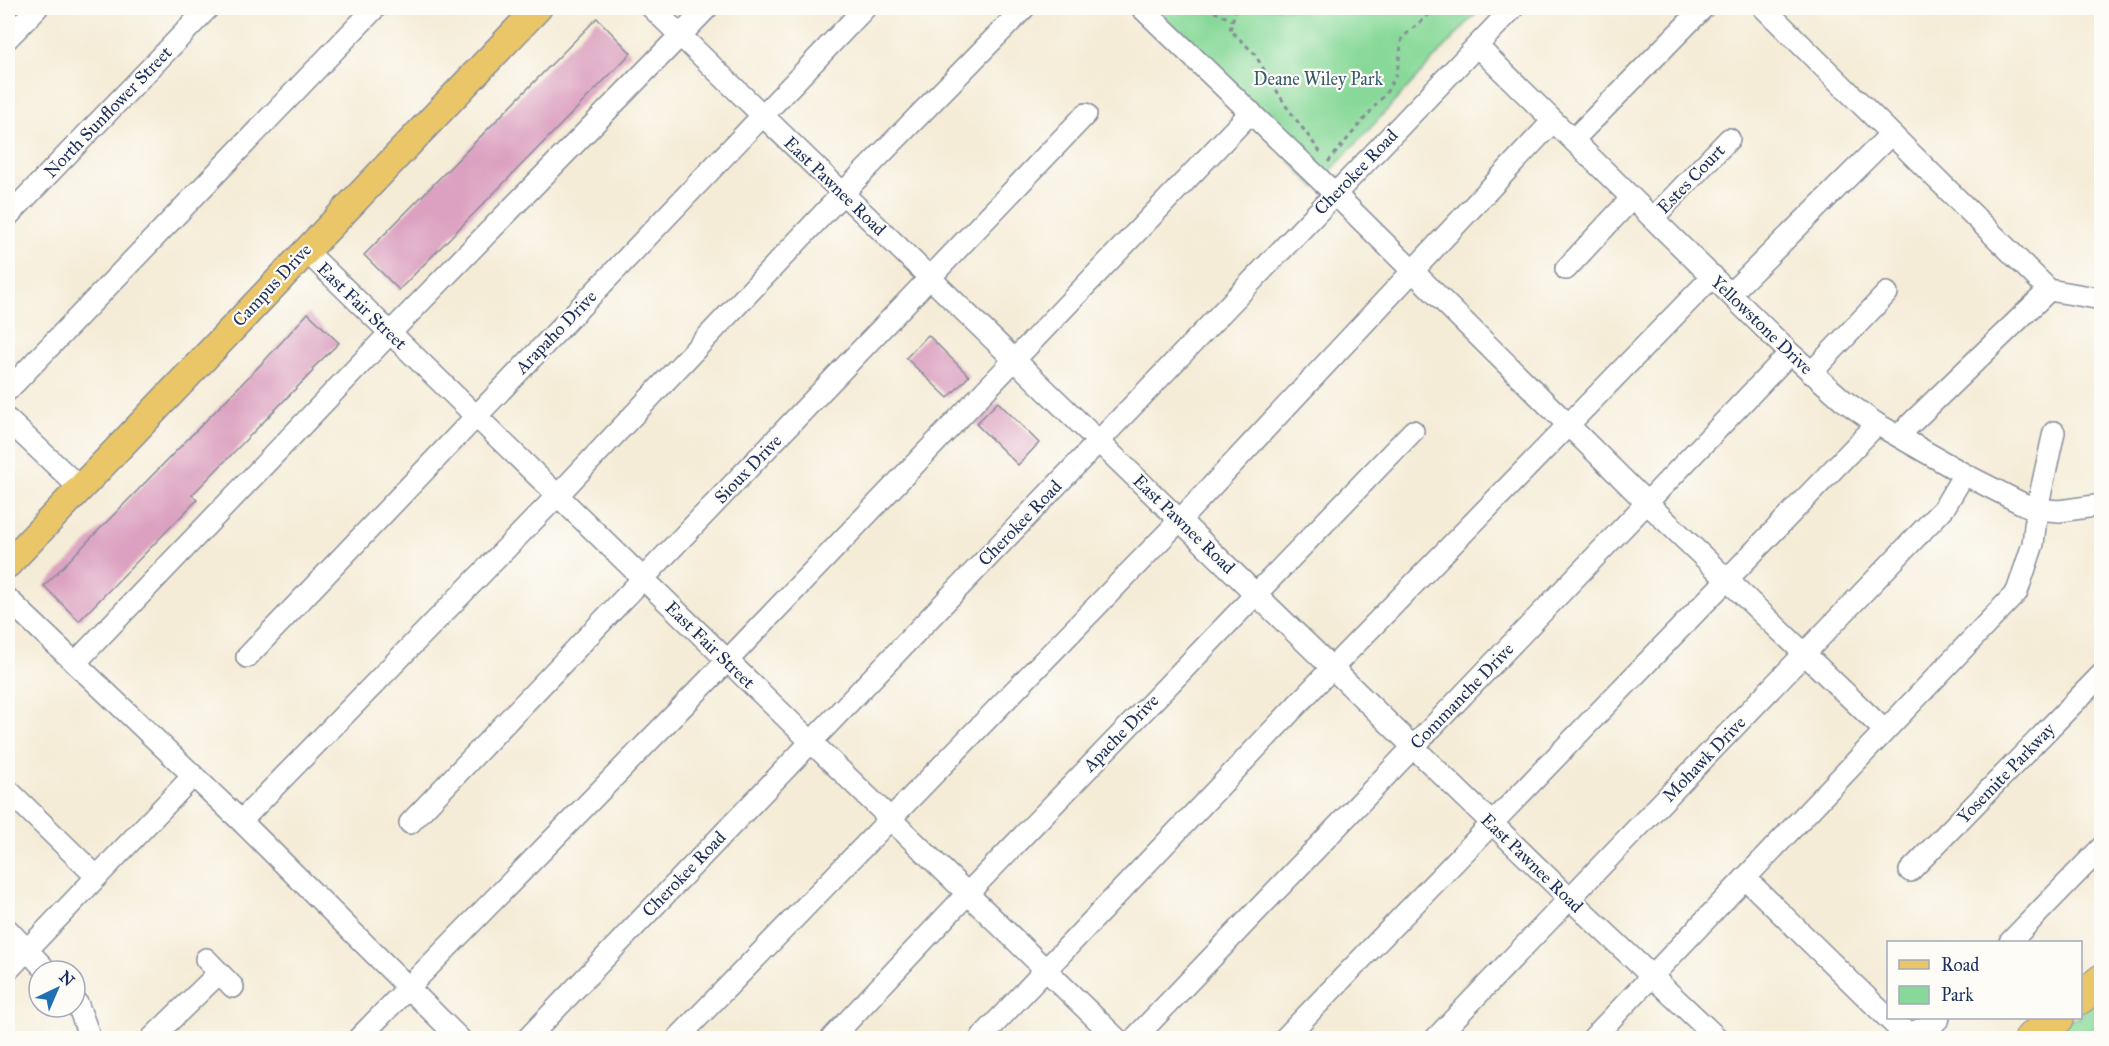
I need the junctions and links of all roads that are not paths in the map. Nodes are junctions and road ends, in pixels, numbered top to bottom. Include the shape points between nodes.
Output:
1 (37, 8) edge
2 (208, 8) edge
3 (375, 8) edge
4 (538, 8) edge
5 (652, 8) edge
6 (707, 8) edge
7 (865, 8) edge
8 (1024, 8) edge
9 (1143, 8) edge
10 (1513, 8) edge
11 (1703, 8) edge
12 (1764, 8) edge
13 (681, 35) junction
14 (8, 38) edge
15 (1477, 46) junction
16 (1251, 112) junction
17 (1086, 114) dead end
18 (763, 116) junction
19 (1554, 121) junction
20 (1891, 134) junction
21 (1729, 139) dead end
22 (1573, 140) junction
23 (843, 194) junction
24 (1335, 194) junction
25 (1632, 198) junction
26 (8, 216) edge
27 (1653, 218) junction
28 (305, 250) junction
29 (1566, 269) dead end
30 (1413, 272) junction
31 (1713, 276) junction
32 (930, 278) junction
33 (2049, 290) junction
34 (1887, 293) dead end
35 (1730, 294) junction
36 (2102, 299) edge
37 (390, 333) junction
38 (1790, 353) junction
39 (1014, 359) junction
40 (1811, 373) junction
41 (8, 390) edge
42 (475, 416) junction
43 (8, 420) edge
44 (1877, 424) junction
45 (1568, 425) junction
46 (1413, 431) dead end
47 (2054, 432) dead end
48 (1898, 436) junction
49 (1099, 441) junction
50 (1964, 474) junction
51 (80, 488) junction
52 (557, 496) junction
53 (1646, 502) junction
54 (2102, 505) edge
55 (2037, 509) junction
56 (1180, 520) junction
57 (8, 564) edge
58 (643, 580) junction
59 (1727, 580) junction
60 (1255, 594) junction
61 (8, 598) edge
62 (1804, 654) junction
63 (247, 657) dead end
64 (728, 661) junction
65 (75, 663) junction
66 (1332, 668) junction
67 (2102, 674) edge
68 (1885, 731) junction
69 (811, 741) junction
70 (1413, 747) junction
71 (193, 776) junction
72 (8, 790) edge
73 (891, 819) junction
74 (241, 821) junction
75 (410, 823) dead end
76 (1492, 824) junction
77 (2102, 847) edge
78 (1910, 871) dead end
79 (97, 877) junction
80 (1745, 878) junction
81 (968, 893) junction
82 (1570, 899) junction
83 (8, 930) edge
84 (2011, 941) edge
85 (27, 949) junction
86 (36, 959) edge
87 (8, 970) edge
88 (1046, 970) junction
89 (219, 973) dead end
90 (1652, 977) junction
91 (2102, 980) edge
92 (410, 989) junction
93 (2082, 996) edge
94 (1887, 1017) edge
95 (83, 1019) edge
96 (1889, 1019) edge
97 (1937, 1019) edge
98 (2055, 1019) edge
99 (90, 1038) edge
100 (152, 1038) edge
101 (359, 1038) edge
102 (459, 1038) edge
103 (528, 1038) edge
104 (678, 1038) edge
105 (832, 1038) edge
106 (981, 1038) edge
107 (1116, 1038) edge
108 (1135, 1038) edge
109 (1285, 1038) edge
110 (1436, 1038) edge
111 (1593, 1038) edge
112 (1717, 1038) edge
113 (2031, 1038) edge

1 - 14 street
2 - 26 street, North Sunflower Street
3 - 41 street
4 - 28 main road, Campus Drive
5 - 13 street, East Pawnee Road
6 - 13 street
7 - 18 street, Arapaho Drive
8 - 23 street
9 - 16 street
10 - 15 street, Cherokee Road
11 - 22 street
12 - 20 street
13 - 18 street, East Pawnee Road
13 - 37 street
15 - 19 street, Yellowstone Drive
15 - 24 street, Cherokee Road
16 - 24 street
16 - 39 street
17 - 32 street, Sioux Drive
18 - 23 street, East Pawnee Road
18 - 42 street, Arapaho Drive
19 - 22 street, Yellowstone Drive
19 - 30 street
20 - 33 street
20 - 35 street
21 - 27 street, Estes Court
22 - 25 street, Yellowstone Drive
23 - 32 street, East Pawnee Road
23 - 52 street
24 - 30 street
24 - 49 street, Cherokee Road
25 - 27 street, Yellowstone Drive
25 - 29 street
27 - 31 street, Yellowstone Drive
28 - 37 street, East Fair Street
28 - 51 main road, Campus Drive
30 - 45 street
30 - 56 street
31 - 35 street, Yellowstone Drive
31 - 45 street
32 - 39 street, East Pawnee Road
32 - 58 street, Sioux Drive
33 - 36 street
33 - 48 street
34 - 40 street
35 - 38 street, Yellowstone Drive
37 - 42 street, East Fair Street
37 - 65 street
38 - 40 street, Yellowstone Drive
38 - 53 street, Commanche Drive
39 - 49 street, East Pawnee Road
39 - 64 street
40 - 44 street, Yellowstone Drive
42 - 52 street, East Fair Street
42 - 63 street, Arapaho Drive
43 - 51 street
44 - 48 street, Yellowstone Drive
44 - 59 street
45 - 53 street
45 - 66 street
46 - 60 street, Apache Drive
47 - 55 street
48 - 50 street, Yellowstone Drive
49 - 56 street, East Pawnee Road
49 - 69 street, Cherokee Road
50 - 55 street, Yellowstone Drive
50 - 62 street, Mohawk Drive via 1944,508
51 - 57 main road, Campus Drive
52 - 58 street, East Fair Street
52 - 74 street
53 - 59 street
53 - 70 street, Commanche Drive
54 - 55 street, Yellowstone Drive via 2059,511
55 - 68 street via 2033,544 2017,592
56 - 60 street, East Pawnee Road
56 - 73 street
58 - 64 street, East Fair Street
58 - 75 street, Sioux Drive
59 - 62 street
59 - 76 street
60 - 66 street, East Pawnee Road
60 - 81 street, Apache Drive
61 - 65 street
62 - 68 street
62 - 82 street, Mohawk Drive
64 - 69 street, East Fair Street
64 - 92 street
65 - 71 street
66 - 70 street, East Pawnee Road
66 - 88 street
67 - 78 street, Yosemite Parkway
68 - 80 street
69 - 73 street, East Fair Street
69 - 103 street, Cherokee Road
70 - 76 street, East Pawnee Road
70 - 108 street, Commanche Drive
71 - 74 street
71 - 79 street
72 - 79 street
73 - 81 street, East Fair Street
73 - 104 street
74 - 92 street
76 - 82 street, East Pawnee Road
76 - 109 street
77 - 84 street
79 - 85 street
80 - 90 street
80 - 94 street
81 - 88 street, East Fair Street
81 - 105 street, Apache Drive
82 - 90 street, East Pawnee Road
82 - 110 street, Mohawk Drive
83 - 85 street
85 - 86 street
85 - 87 street
88 - 106 street
88 - 107 street, East Fair Street
89 - 100 street
90 - 111 street
90 - 112 street, East Pawnee Road
91 - 93 highway
92 - 101 street
92 - 102 street
95 - 99 street
96 - 97 street via 1912,1033
98 - 113 highway

